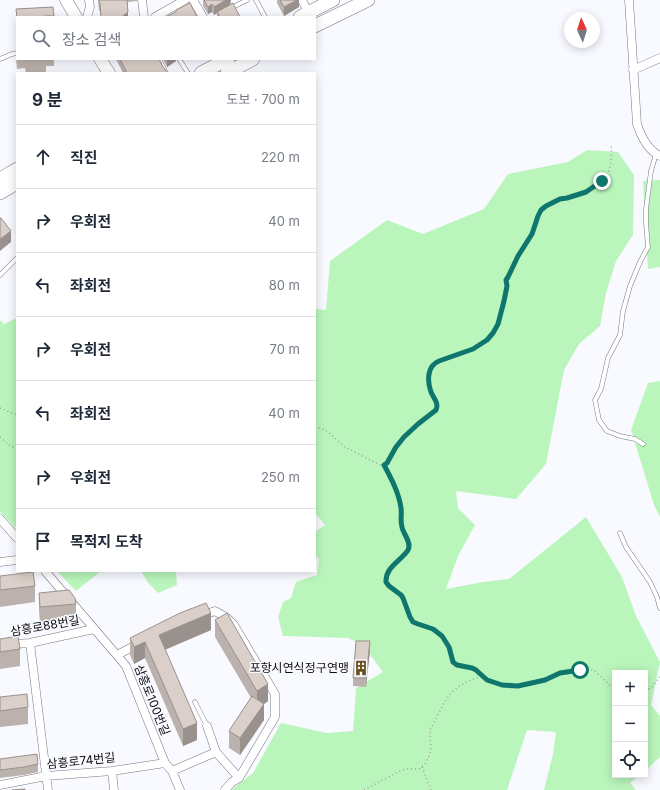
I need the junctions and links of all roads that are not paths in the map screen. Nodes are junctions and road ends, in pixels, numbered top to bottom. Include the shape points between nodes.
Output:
1 (66, 0) edge
2 (89, 0) edge
3 (142, 0) edge
4 (185, 0) edge
5 (193, 0) edge
6 (247, 0) edge
7 (256, 0) edge
8 (302, 0) edge
9 (333, 0) edge
10 (368, 0) edge
11 (629, 0) edge
12 (228, 10) edge
13 (304, 15) edge
14 (75, 16) edge
15 (87, 16) edge
16 (144, 16) edge
17 (157, 16) edge
18 (202, 16) edge
19 (264, 16) edge
20 (316, 26) edge
21 (16, 53) edge
22 (660, 58) edge
23 (0, 59) edge
24 (101, 60) edge
25 (160, 60) edge
26 (180, 60) edge
27 (225, 60) edge
28 (251, 60) edge
29 (633, 70) junction
30 (108, 72) edge
31 (166, 72) edge
32 (187, 72) edge
33 (203, 72) edge
34 (229, 72) edge
35 (658, 155) edge
36 (16, 170) edge
37 (0, 179) edge
38 (16, 184) edge
39 (0, 193) edge
40 (16, 259) edge
41 (0, 275) edge
42 (643, 444) dead end
43 (0, 519) edge
44 (620, 533) dead end
45 (16, 537) edge
46 (16, 560) edge
47 (0, 562) edge
48 (46, 572) edge
49 (660, 608) edge
50 (191, 619) edge
51 (94, 629) junction
52 (142, 642) edge
53 (30, 643) junction
54 (0, 645) edge
55 (117, 655) junction
56 (195, 702) dead end
57 (207, 726) joint
58 (216, 752) junction
59 (165, 763) junction
60 (112, 771) junction
61 (172, 771) junction
62 (46, 776) junction
63 (239, 778) junction
64 (0, 785) edge
65 (48, 790) edge
66 (114, 790) edge
67 (180, 790) edge
68 (225, 790) edge

1 - 14 street
2 - 15 street
3 - 16 street
4 - 17 street
5 - 18 street
6 - 12 lane
7 - 19 lane
8 - 13 street
9 - 13 main road
10 - 20 main road
11 - 29 street
21 - 23 lane
22 - 29 street
24 - 30 street
25 - 31 lane
26 - 32 lane
27 - 33 main road
28 - 34 main road
29 - 35 street via 636,124 644,141
35 - 42 lane via 651,171 646,209 648,247 630,286 620,335 608,358 601,389 595,400 599,420 607,431
36 - 37 main road
38 - 39 main road
40 - 41 lane
43 - 45 street
44 - 49 lane via 626,547 650,582
46 - 47 street
48 - 51 street, 삼흥로100번길
50 - 63 street via 216,611 227,618 234,625 275,694 275,717
51 - 53 street, 삼흥로88번길
51 - 55 street, 삼흥로100번길
52 - 55 street
53 - 54 street, 삼흥로88번길
53 - 62 street
55 - 59 street, 삼흥로100번길 via 126,666
56 - 57 lane
57 - 58 street
58 - 61 street
58 - 63 street
59 - 60 street, 삼흥로74번길
59 - 61 street, 삼흥로100번길
60 - 62 street, 삼흥로74번길
60 - 66 street
61 - 67 street, 삼흥로100번길
62 - 64 street, 삼흥로74번길
62 - 65 street
63 - 68 street

